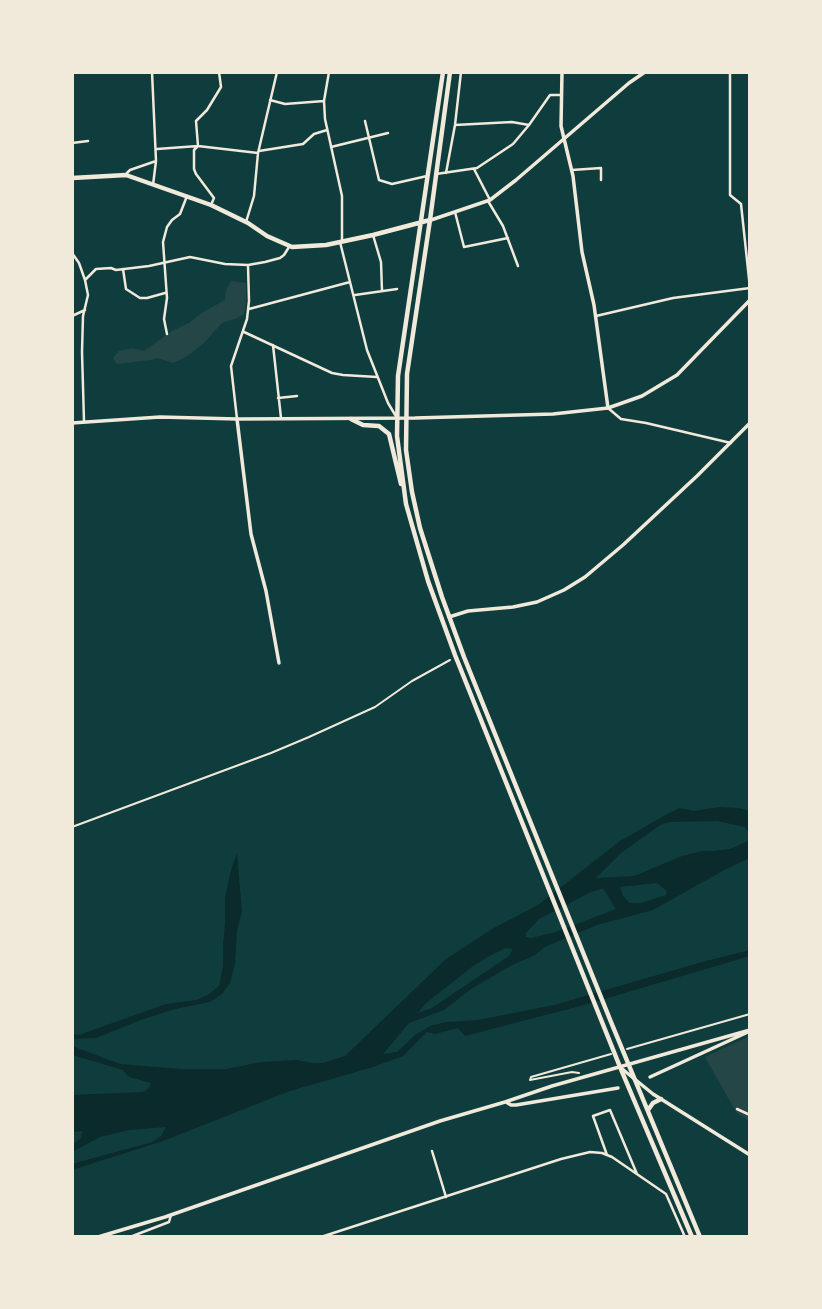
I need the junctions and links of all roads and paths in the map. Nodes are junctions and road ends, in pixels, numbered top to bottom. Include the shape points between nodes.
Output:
1 (152, 72) edge
2 (219, 72) edge
3 (276, 72) edge
4 (329, 72) edge
5 (443, 72) edge
6 (450, 72) edge
7 (461, 72) edge
8 (562, 72) edge
9 (645, 72) edge
10 (730, 72) edge
11 (561, 95) junction
12 (270, 100) junction
13 (324, 101) junction
14 (365, 121) dead end
15 (454, 125) junction
16 (530, 125) junction
17 (327, 130) junction
18 (388, 133) dead end
19 (369, 138) junction
20 (564, 139) junction
21 (88, 141) dead end
22 (72, 143) edge
23 (198, 146) junction
24 (331, 147) junction
25 (155, 150) junction
26 (258, 152) junction
27 (156, 161) junction
28 (474, 169) junction
29 (572, 170) junction
30 (446, 173) junction
31 (436, 174) junction
32 (126, 175) junction
33 (427, 176) junction
34 (72, 178) edge
35 (601, 180) dead end
36 (153, 184) junction
37 (187, 196) junction
38 (489, 200) junction
39 (211, 205) junction
40 (454, 212) junction
41 (430, 220) junction
42 (246, 222) junction
43 (421, 223) junction
44 (373, 235) junction
45 (508, 238) junction
46 (341, 242) junction
47 (289, 246) junction
48 (72, 253) edge
49 (165, 262) junction
50 (248, 265) junction
51 (518, 266) dead end
52 (123, 269) junction
53 (85, 280) junction
54 (350, 282) junction
55 (750, 288) edge
56 (397, 289) dead end
57 (382, 291) junction
58 (166, 293) junction
59 (353, 295) junction
60 (750, 300) edge
61 (248, 309) junction
62 (85, 310) junction
63 (72, 316) edge
64 (596, 316) junction
65 (244, 331) junction
66 (167, 334) dead end
67 (273, 345) junction
68 (377, 377) junction
69 (298, 396) dead end
70 (278, 398) junction
71 (608, 408) junction
72 (397, 418) junction
73 (405, 418) junction
74 (237, 419) junction
75 (281, 419) junction
76 (351, 419) junction
77 (84, 421) junction
78 (72, 423) edge
79 (750, 424) edge
80 (731, 443) junction
81 (404, 495) junction
82 (449, 617) junction
83 (442, 620) junction
84 (454, 659) junction
85 (279, 663) dead end
86 (72, 827) edge
87 (750, 1030) edge
88 (628, 1064) junction
89 (620, 1067) junction
90 (650, 1077) dead end
91 (636, 1082) junction
92 (618, 1088) dead end
93 (661, 1099) junction
94 (505, 1102) junction
95 (737, 1109) dead end
96 (648, 1110) junction
97 (750, 1115) edge
98 (432, 1151) dead end
99 (607, 1155) junction
100 (750, 1155) edge
101 (636, 1174) junction
102 (446, 1197) junction
103 (171, 1215) junction
104 (98, 1237) edge
105 (130, 1237) edge
106 (321, 1237) edge
107 (685, 1237) edge
108 (692, 1237) edge
109 (700, 1237) edge

1 - 25 street
2 - 23 street via 221,87 196,121
3 - 12 street
4 - 13 street
5 - 33 main road
6 - 31 main road
7 - 15 street
8 - 11 main road
9 - 20 main road
10 - 55 street via 730,195 741,204
11 - 16 street via 550,95
11 - 20 main road
12 - 13 street via 285,104
12 - 26 street
13 - 17 street
14 - 19 street
15 - 16 street
15 - 30 street
16 - 28 street via 513,144
17 - 24 street
17 - 26 street via 303,144
18 - 19 street
19 - 24 street
19 - 33 street via 379,180 392,184
20 - 29 main road
20 - 38 main road
21 - 22 street
23 - 25 street
23 - 26 street
23 - 39 street via 194,169 214,198
24 - 46 street via 342,196
25 - 27 street
26 - 42 street
27 - 32 street
27 - 36 street
28 - 30 street
28 - 38 street
29 - 35 street via 601,168
29 - 64 main road
30 - 31 street
31 - 41 main road
32 - 34 main road
32 - 36 main road
33 - 43 main road
36 - 37 main road
37 - 39 main road
37 - 49 street via 180,214 167,227
38 - 40 main road
38 - 45 street
39 - 42 main road
40 - 41 main road
40 - 45 street via 464,247
41 - 43 main road
41 - 73 main road via 410,347
42 - 47 main road
43 - 44 main road
43 - 72 main road via 400,357
44 - 46 main road
44 - 57 street via 381,262
45 - 51 street
46 - 47 main road
46 - 54 street
47 - 50 street via 280,258
48 - 53 street
49 - 50 street via 190,257
49 - 52 street
49 - 58 street
50 - 61 street
52 - 53 street via 96,270
52 - 58 street via 125,289 140,298
53 - 62 street
54 - 59 street
54 - 61 street
55 - 64 street via 673,298
56 - 57 street
57 - 59 street
58 - 66 street
59 - 68 street
60 - 71 main road via 677,375 642,397
61 - 65 street
62 - 63 street
62 - 77 street
64 - 71 main road
65 - 67 street
65 - 74 street via 232,361
67 - 68 street via 332,373
67 - 70 street
68 - 72 street
69 - 70 street
70 - 75 street
71 - 73 main road
71 - 80 street via 621,419
72 - 73 main road
72 - 76 main road
72 - 81 main road
73 - 82 main road via 412,492
74 - 75 main road
74 - 77 main road
74 - 85 main road via 251,534
75 - 76 main road
76 - 81 main road via 390,433
77 - 78 main road
79 - 80 main road
80 - 82 main road via 623,545 564,590 537,602
81 - 83 main road
82 - 83 main road
82 - 88 main road
83 - 84 main road
84 - 86 path via 375,707 309,737
84 - 89 main road
87 - 88 main road
87 - 90 main road
88 - 89 main road
88 - 91 main road
89 - 91 main road
89 - 94 main road
89 - 108 main road
91 - 93 main road
91 - 96 main road
92 - 94 main road via 516,1105
93 - 96 main road
93 - 100 main road
94 - 103 main road
95 - 97 street
96 - 109 main road
98 - 102 street
99 - 101 street
99 - 101 street via 593,1116 610,1110
99 - 102 street via 579,1153
101 - 107 street via 666,1194
102 - 106 street
103 - 104 main road
103 - 105 street via 169,1222

